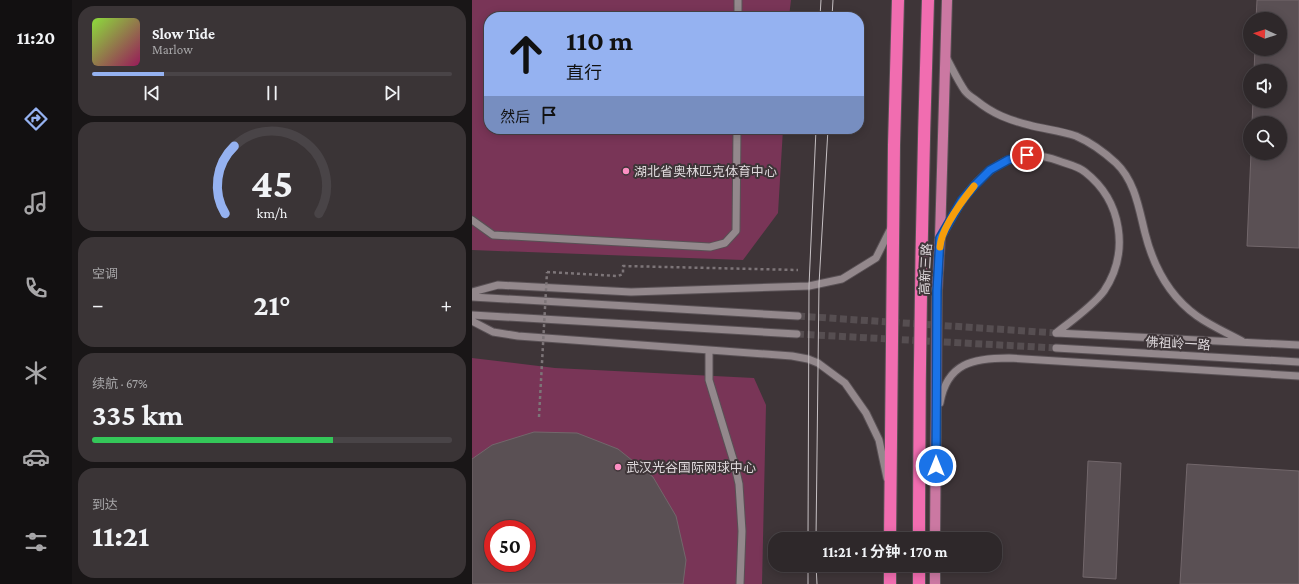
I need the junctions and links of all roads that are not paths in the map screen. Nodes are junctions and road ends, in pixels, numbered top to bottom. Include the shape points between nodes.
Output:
1 (738, 0) edge
2 (898, 0) edge
3 (928, 0) edge
4 (947, 0) edge
5 (738, 12) edge
6 (945, 54) junction
7 (737, 134) edge
8 (472, 220) edge
9 (892, 225) junction
10 (940, 238) junction
11 (472, 292) edge
12 (472, 297) edge
13 (472, 315) edge
14 (798, 316) tunnel mouth
15 (472, 321) edge
16 (797, 334) tunnel mouth
17 (1242, 341) junction
18 (1299, 345) edge
19 (1056, 348) tunnel mouth
20 (709, 350) junction
21 (1299, 362) edge
22 (1299, 376) edge
23 (936, 423) junction
24 (890, 491) junction
25 (890, 532) edge
26 (919, 532) edge
27 (936, 532) edge
28 (890, 572) edge
29 (919, 572) edge
30 (935, 572) edge
31 (740, 584) edge
32 (890, 584) edge
33 (919, 584) edge
34 (935, 584) edge

1 - 5 street
2 - 9 highway
3 - 26 highway, 高新三路 via 923,163
4 - 6 main road, 高新三路
6 - 10 main road, 高新三路
6 - 17 street via 966,92 989,111 1030,126 1076,136 1093,145 1117,164 1128,180 1139,206 1151,253 1163,279 1178,299 1197,316
7 - 8 street via 736,231 725,243 710,247 493,235
9 - 11 street via 876,258 842,280 809,286 631,292 498,285
9 - 24 highway
10 - 17 street via 962,200 990,170 1008,160 1027,155 1046,156 1084,171 1107,197 1120,233 1120,250 1114,273 1103,292 1056,334
10 - 23 main road, 高新三路
12 - 14 street
13 - 16 street
15 - 20 street via 493,332 518,336
17 - 18 street
19 - 21 street, 佛祖岭一路
20 - 24 street via 792,356 808,359 831,371 846,383 866,414 878,440
20 - 31 street via 709,380 732,455 738,484 742,531
22 - 23 street via 986,358 967,363 949,378 942,392
23 - 27 main road, 高新三路
24 - 25 highway
28 - 32 highway
29 - 33 highway
30 - 34 main road

